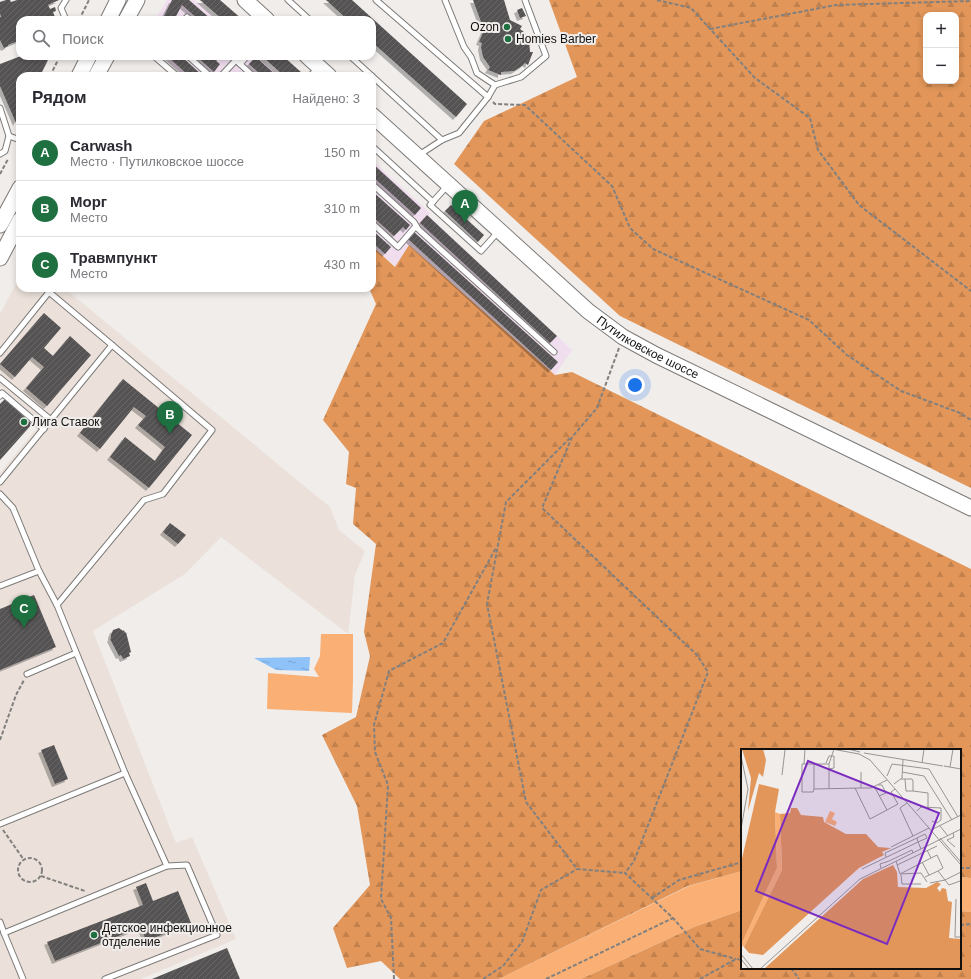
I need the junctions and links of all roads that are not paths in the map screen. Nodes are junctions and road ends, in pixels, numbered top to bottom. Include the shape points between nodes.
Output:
1 (66, 0) edge
2 (118, 0) edge
3 (137, 0) edge
4 (245, 0) edge
5 (288, 0) edge
6 (376, 0) edge
7 (445, 0) edge
8 (525, 0) edge
9 (64, 16) edge
10 (110, 16) edge
11 (128, 16) edge
12 (263, 16) edge
13 (306, 16) edge
14 (87, 60) edge
15 (105, 60) edge
16 (159, 60) edge
17 (192, 60) edge
18 (236, 60) edge
19 (241, 60) edge
20 (310, 60) edge
21 (354, 60) edge
22 (238, 62) junction
23 (81, 72) edge
24 (98, 72) edge
25 (172, 72) edge
26 (206, 72) edge
27 (227, 72) edge
28 (249, 72) edge
29 (318, 72) edge
30 (368, 72) edge
31 (376, 80) edge
32 (495, 85) junction
33 (488, 97) junction
34 (0, 108) edge
35 (376, 119) edge
36 (9, 136) junction
37 (16, 139) edge
38 (442, 140) junction
39 (376, 150) edge
40 (0, 154) edge
41 (417, 156) junction
42 (448, 184) junction
43 (376, 188) edge
44 (16, 195) edge
45 (433, 202) junction
46 (0, 225) edge
47 (416, 226) junction
48 (376, 227) edge
49 (499, 230) junction
50 (16, 233) edge
51 (0, 258) edge
52 (112, 345) junction
53 (554, 352) dead end
54 (0, 353) edge
55 (0, 378) edge
56 (0, 396) edge
57 (51, 420) junction
58 (44, 429) junction
59 (0, 482) edge
60 (0, 494) edge
61 (971, 508) edge
62 (38, 570) junction
63 (0, 586) edge
64 (57, 605) junction
65 (76, 653) junction
66 (27, 674) road end
67 (125, 773) junction
68 (0, 825) edge
69 (167, 866) junction
70 (0, 922) edge
71 (4, 933) junction
72 (23, 979) edge
73 (105, 979) edge

1 - 9 lane via 61,8
2 - 10 main road
3 - 11 main road
4 - 12 main road
5 - 13 lane
6 - 33 lane
7 - 32 lane via 477,72
8 - 32 lane via 546,56 521,77
14 - 23 main road
15 - 24 main road
16 - 25 lane
17 - 26 lane
18 - 22 lane
19 - 22 lane
20 - 29 main road
21 - 30 lane
22 - 27 lane
22 - 28 lane
31 - 38 lane
32 - 33 lane
33 - 38 lane via 459,133
34 - 36 lane
35 - 41 main road, Путилковское шоссе
36 - 37 lane
36 - 40 lane via 5,151
38 - 41 lane
39 - 45 lane
41 - 42 main road, Путилковское шоссе
42 - 45 lane
42 - 49 main road, Путилковское шоссе
43 - 47 lane
44 - 46 main road
45 - 49 lane via 430,205 481,251
47 - 48 lane via 398,247
47 - 53 lane
49 - 61 main road, Путилковское шоссе via 588,311 623,337
50 - 51 main road
52 - 54 lane via 49,292
52 - 57 lane
52 - 64 lane via 212,430 163,494 144,500
55 - 57 lane
56 - 58 lane via 2,393
57 - 58 lane
58 - 59 lane
60 - 62 lane via 13,508
62 - 63 lane
62 - 64 lane
64 - 65 lane
65 - 66 lane
65 - 67 lane
67 - 68 lane
67 - 69 lane
69 - 71 lane
69 - 73 lane via 187,865 217,935
70 - 71 lane
71 - 72 lane

